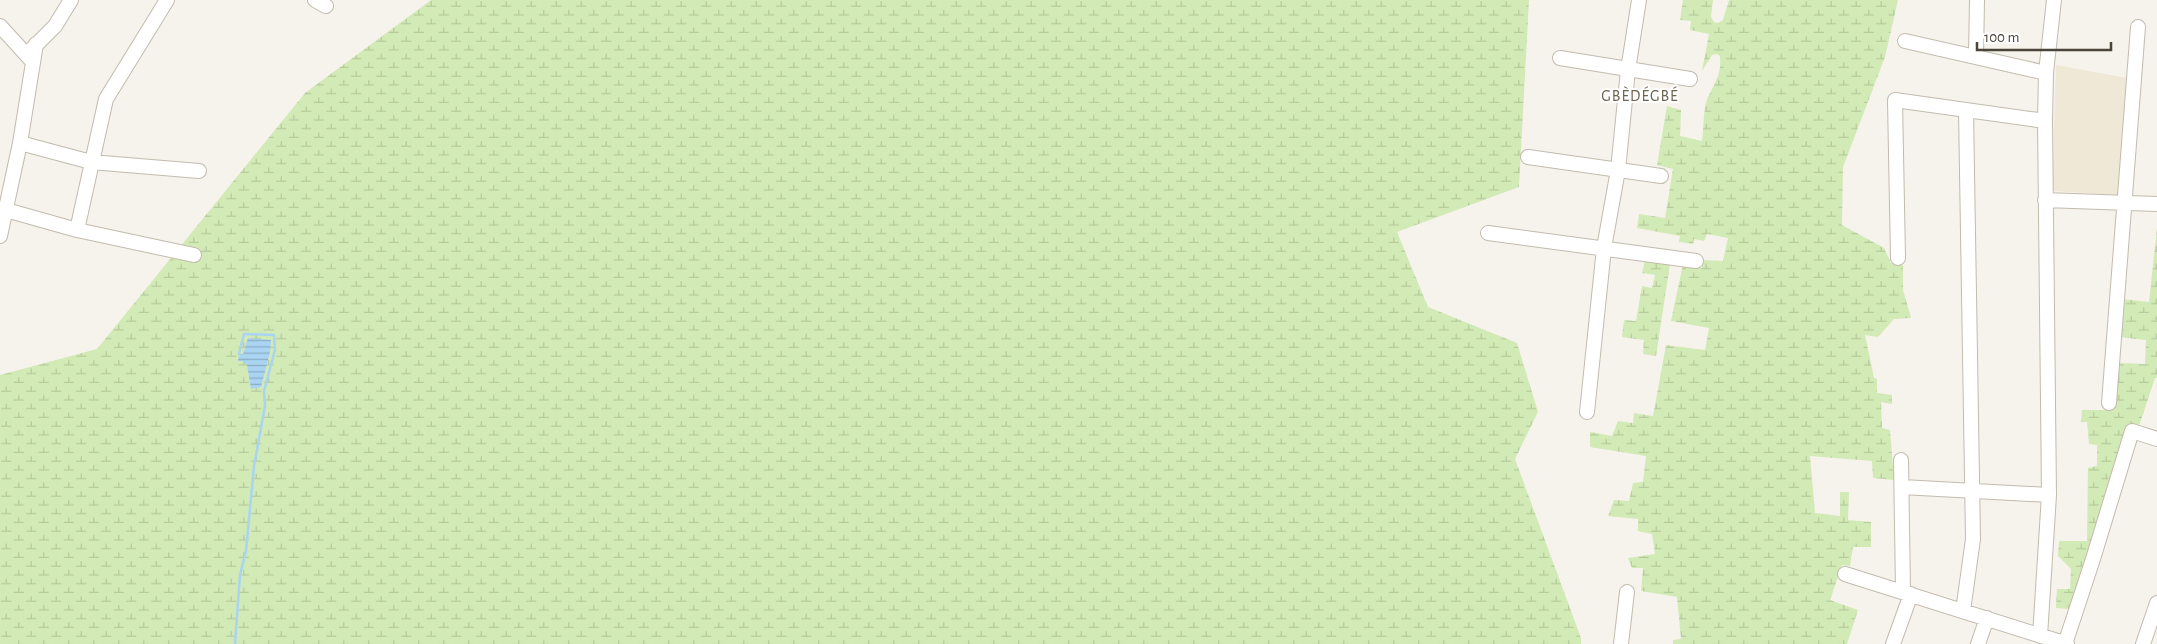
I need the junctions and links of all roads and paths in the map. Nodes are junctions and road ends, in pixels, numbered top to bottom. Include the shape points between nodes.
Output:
1 (71, 0) edge
2 (167, 0) edge
3 (1640, 0) edge
4 (1977, 0) edge
5 (2054, 0) edge
6 (2138, 27) dead end
7 (1, 29) edge
8 (1905, 41) dead end
9 (1976, 57) junction
10 (29, 58) junction
11 (1560, 58) dead end
12 (1628, 70) junction
13 (2046, 73) junction
14 (1690, 79) dead end
15 (1966, 110) junction
16 (2045, 121) junction
17 (20, 143) junction
18 (1528, 157) dead end
19 (91, 162) junction
20 (1618, 170) junction
21 (199, 171) dead end
22 (1661, 176) dead end
23 (2045, 200) junction
24 (2125, 204) junction
25 (2157, 204) edge
26 (6, 210) junction
27 (76, 230) junction
28 (1488, 232) dead end
29 (0, 236) edge
30 (1604, 248) junction
31 (194, 255) dead end
32 (1898, 258) dead end
33 (1696, 261) dead end
34 (2108, 403) dead end
35 (1587, 412) dead end
36 (2157, 438) edge
37 (1901, 460) dead end
38 (1902, 487) junction
39 (1972, 490) junction
40 (2049, 495) junction
41 (1845, 574) dead end
42 (1627, 592) dead end
43 (1907, 593) junction
44 (2157, 603) edge
45 (1963, 611) junction
46 (1987, 618) junction
47 (2040, 636) junction
48 (1621, 644) edge
49 (1893, 644) edge
50 (1978, 644) edge
51 (2065, 644) edge
52 (2143, 644) edge

1 - 10 street via 55,26 36,44
2 - 19 street via 106,99
3 - 12 street
4 - 9 street
5 - 13 street
6 - 24 street
7 - 10 street
8 - 9 street
9 - 13 street
10 - 17 street
11 - 12 street
12 - 14 street
12 - 20 street
13 - 16 street
15 - 16 street
15 - 32 street via 1895,100
15 - 39 street
16 - 23 street
17 - 19 street
17 - 26 street
18 - 20 street
19 - 21 street
19 - 27 street
20 - 22 street
20 - 30 street
23 - 24 street
23 - 40 street
24 - 25 street
24 - 34 street
26 - 27 street
26 - 29 street
27 - 31 street
28 - 30 street
30 - 33 street
30 - 35 street
36 - 51 street via 2132,431
37 - 38 street
38 - 39 street
38 - 43 street
39 - 40 street
39 - 45 street via 1972,539
40 - 47 street
41 - 43 street
42 - 48 street
43 - 45 street
43 - 49 street
44 - 52 street
45 - 46 street
46 - 47 street
46 - 50 street
47 - 51 street

